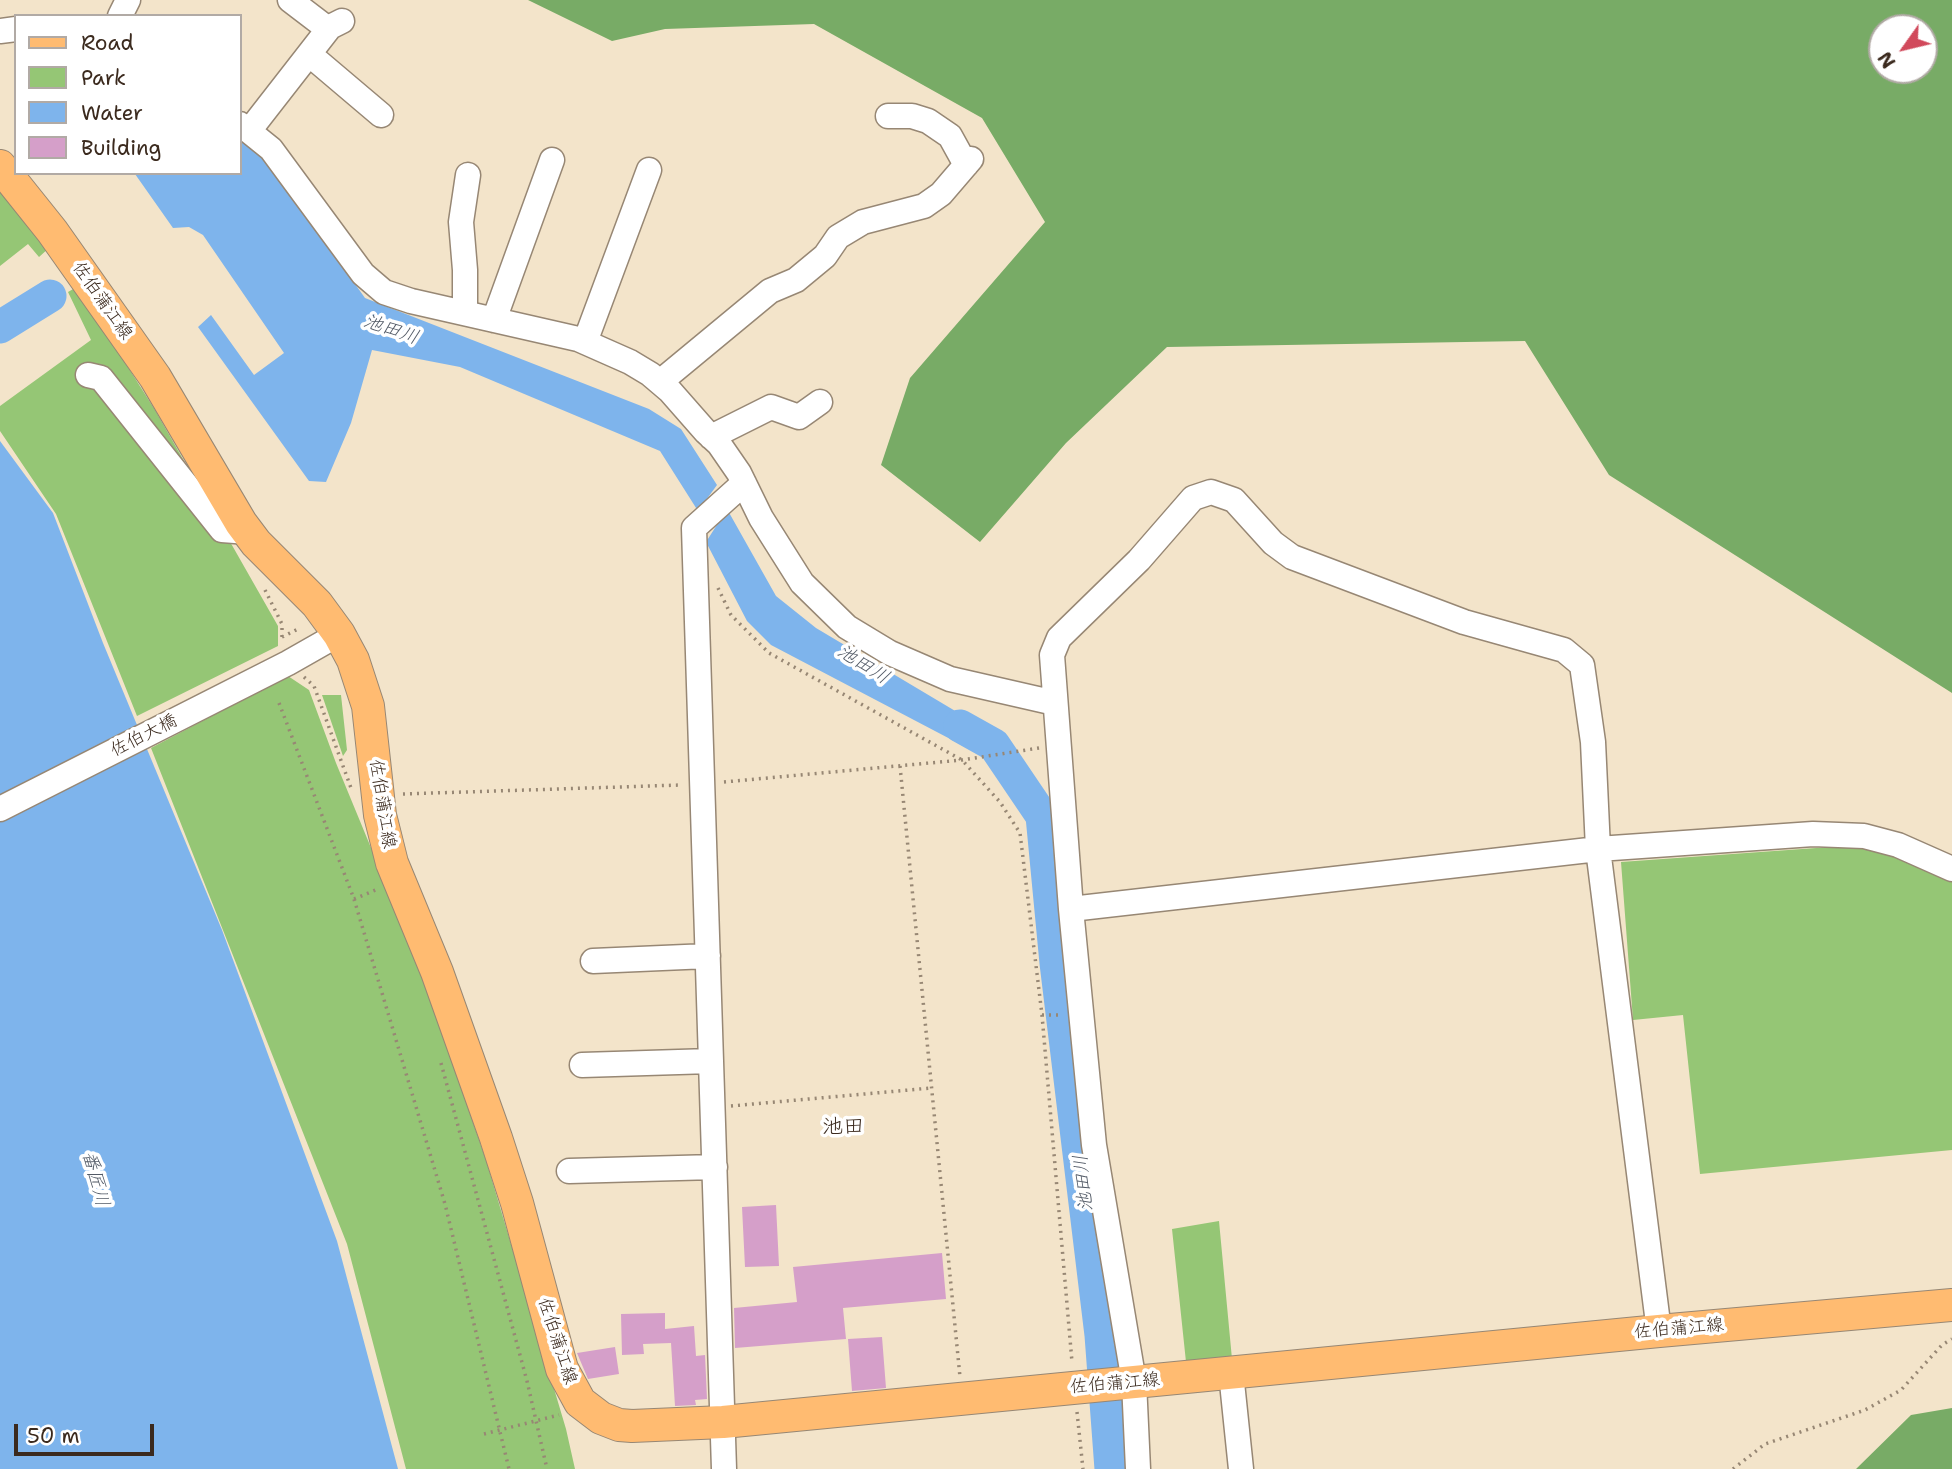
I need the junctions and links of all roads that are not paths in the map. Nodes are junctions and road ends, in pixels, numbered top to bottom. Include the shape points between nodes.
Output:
1 (290, 0) edge
2 (309, 54) junction
3 (381, 115) dead end
4 (888, 116) dead end
5 (244, 127) edge
6 (552, 160) dead end
7 (0, 166) edge
8 (649, 170) dead end
9 (468, 175) dead end
10 (465, 313) junction
11 (494, 320) junction
12 (585, 342) junction
13 (88, 375) dead end
14 (660, 382) junction
15 (820, 402) dead end
16 (711, 437) junction
17 (743, 483) junction
18 (248, 532) junction
19 (339, 634) junction
20 (1055, 703) junction
21 (0, 809) edge
22 (1598, 849) junction
23 (1952, 869) edge
24 (1072, 909) junction
25 (708, 956) junction
26 (593, 961) dead end
27 (711, 1061) junction
28 (582, 1065) dead end
29 (715, 1167) junction
30 (569, 1171) dead end
31 (1952, 1305) edge
32 (1659, 1331) junction
33 (1231, 1373) junction
34 (1127, 1383) junction
35 (723, 1422) junction
36 (724, 1469) edge
37 (1138, 1469) edge
38 (1241, 1469) edge

1 - 2 street via 335,25
2 - 3 street
2 - 5 street
4 - 14 street via 928,121 950,136 969,162 924,206 863,222 838,237 825,256 796,280 770,291
5 - 10 street via 271,149 378,288 393,297
6 - 11 street
7 - 18 main road, 佐伯蒲江線 via 155,377
8 - 12 street
9 - 10 street via 461,222
10 - 11 street
11 - 12 street
12 - 14 street via 630,362
13 - 18 street via 101,378 222,530
14 - 16 street
15 - 16 street via 799,417 771,407
16 - 17 street
17 - 20 street via 802,583 847,627 890,653 950,679
17 - 25 street via 694,528
18 - 19 main road, 佐伯蒲江線
19 - 21 street, 佐伯大橋
19 - 35 main road, 佐伯蒲江線 via 368,706 380,815 392,863 437,971 492,1126 567,1381 590,1411 619,1425
20 - 22 street via 1052,655 1059,638 1139,560 1193,498 1211,492 1234,500 1292,557 1464,622 1564,650 1582,665 1593,742
20 - 24 street
22 - 23 street via 1813,834 1864,836 1898,845
22 - 24 street
22 - 32 street
24 - 34 street via 1094,1145
25 - 26 street
25 - 27 street
27 - 28 street
27 - 29 street
29 - 30 street
29 - 35 street
31 - 32 main road, 佐伯蒲江線
32 - 33 main road, 佐伯蒲江線
33 - 34 main road, 佐伯蒲江線
33 - 38 street
34 - 35 main road, 佐伯蒲江線
34 - 37 street
35 - 36 street

